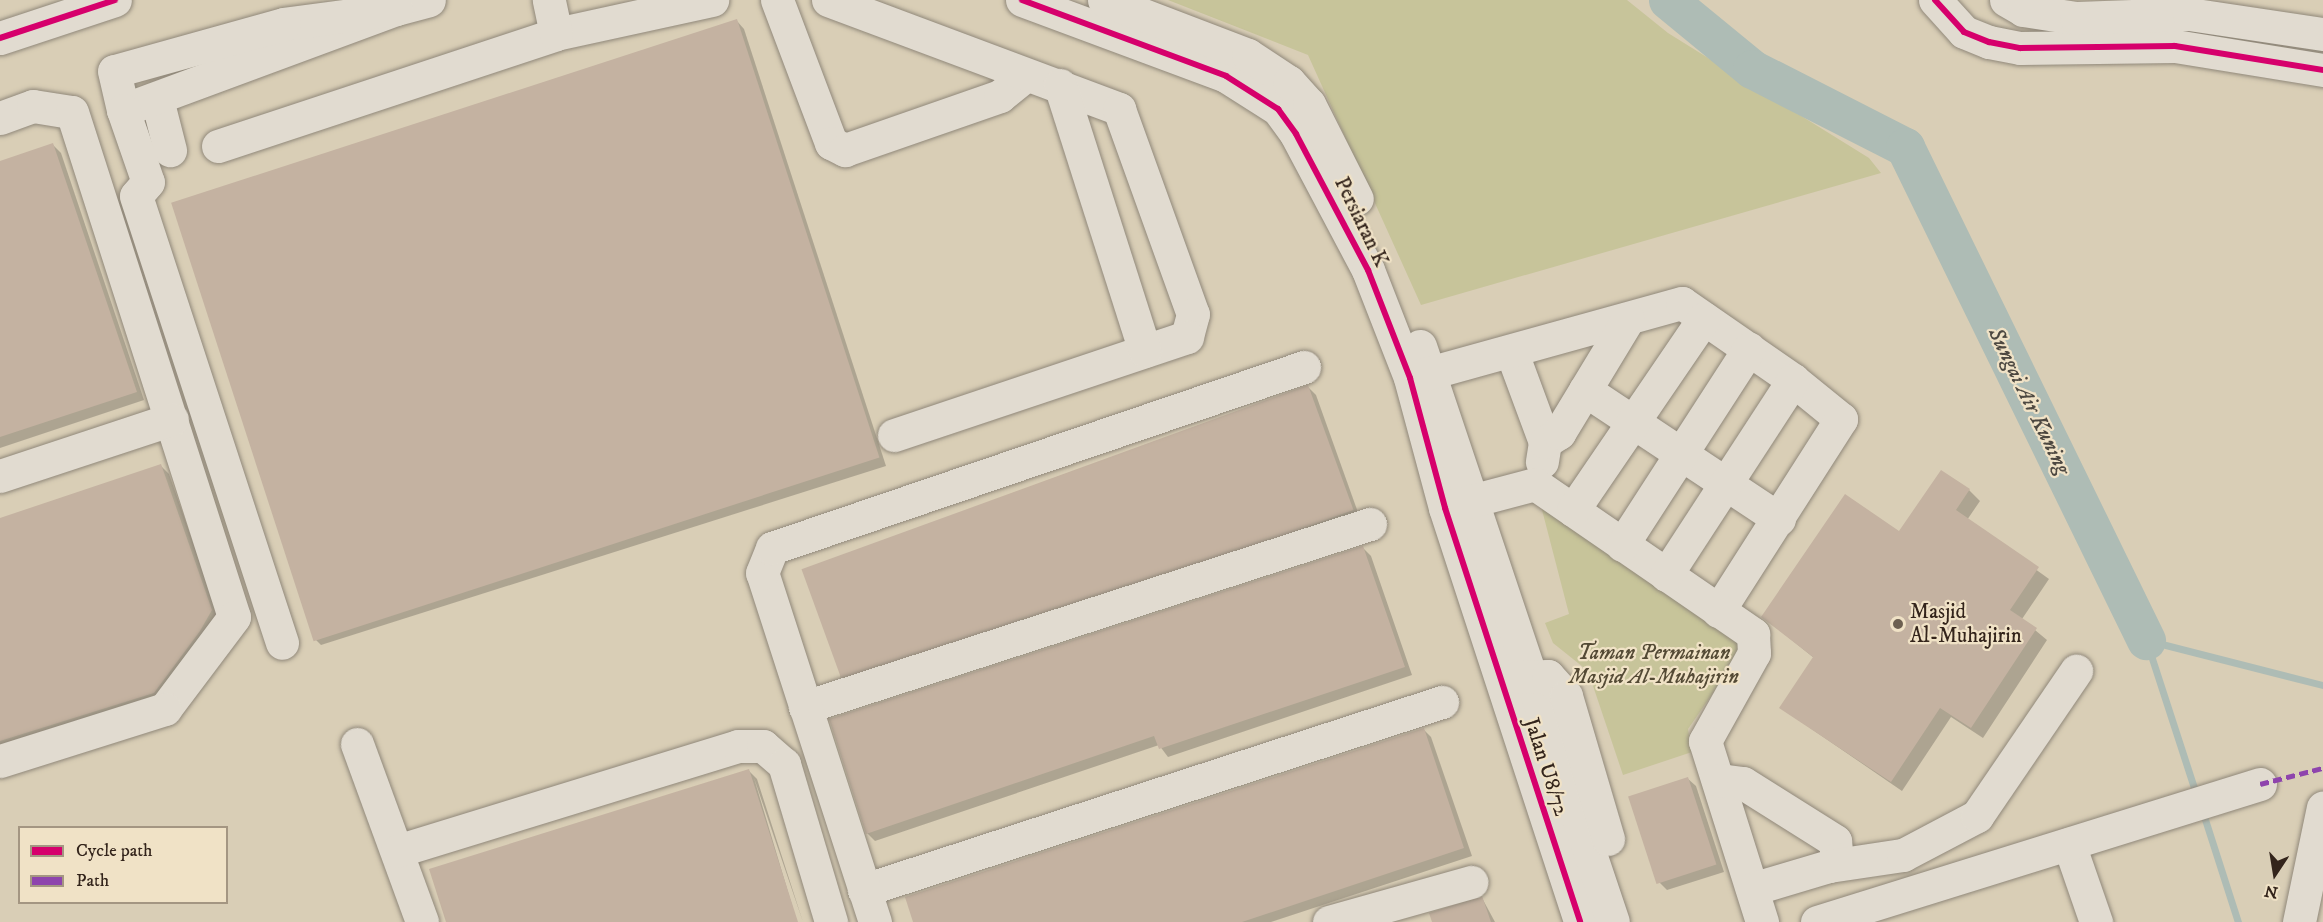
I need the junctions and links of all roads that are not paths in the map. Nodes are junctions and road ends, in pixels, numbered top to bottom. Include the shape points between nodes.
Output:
1 (115, 0) edge
2 (429, 0) edge
3 (549, 0) edge
4 (712, 0) edge
5 (777, 0) edge
6 (828, 0) edge
7 (1022, 0) edge
8 (1104, 0) edge
9 (1935, 0) edge
10 (2006, 0) edge
11 (396, 9) junction
12 (556, 34) junction
13 (2323, 34) edge
14 (0, 38) edge
15 (2323, 70) edge
16 (1026, 75) junction
17 (1060, 85) junction
18 (157, 99) junction
19 (123, 110) junction
20 (0, 118) edge
21 (218, 146) dead end
22 (170, 150) dead end
23 (1704, 318) junction
24 (1628, 319) junction
25 (1749, 349) junction
26 (1145, 351) junction
27 (1512, 353) junction
28 (1304, 367) dead end
29 (1420, 375) junction
30 (1793, 380) junction
31 (1586, 390) junction
32 (172, 418) junction
33 (1633, 422) junction
34 (894, 435) dead end
35 (1545, 442) junction
36 (1681, 454) junction
37 (0, 476) edge
38 (1535, 484) junction
39 (1725, 485) junction
40 (1459, 504) junction
41 (1573, 510) junction
42 (1779, 519) junction
43 (1370, 524) dead end
44 (1622, 545) junction
45 (1666, 575) junction
46 (1718, 611) junction
47 (282, 643) dead end
48 (2076, 671) dead end
49 (1516, 678) junction
50 (1442, 702) dead end
51 (805, 707) junction
52 (357, 744) dead end
53 (0, 761) edge
54 (1718, 780) junction
55 (2260, 784) dead end
56 (2323, 807) edge
57 (2069, 844) junction
58 (397, 851) junction
59 (1829, 866) junction
60 (1471, 882) dead end
61 (1752, 889) junction
62 (864, 890) junction
63 (422, 922) edge
64 (831, 922) edge
65 (875, 922) edge
66 (1329, 922) edge
67 (1557, 922) edge
68 (1580, 922) edge
69 (1613, 922) edge
70 (1630, 922) edge
71 (1762, 922) edge
72 (1817, 922) edge
73 (2096, 922) edge
74 (2299, 922) edge

1 - 14 street
2 - 11 street
3 - 12 street
4 - 12 street
5 - 16 street via 831,143 845,150 1000,96
6 - 16 street
7 - 29 street, Persiaran K via 1226,75 1278,109 1368,270
8 - 29 street, Persiaran K via 1248,55 1289,81 1309,104 1364,215
9 - 15 street via 1964,32 2020,48 2175,46
10 - 13 street via 2023,10 2064,17 2189,15
11 - 18 street
11 - 19 street via 284,24 114,71
12 - 21 street
16 - 17 street
17 - 26 street
17 - 26 street via 1119,109 1193,314 1187,337
18 - 19 street
18 - 22 street
19 - 47 street via 148,182 136,196
20 - 32 street via 33,106 72,112
23 - 24 street via 1682,303
23 - 25 street
23 - 33 street
24 - 27 street
24 - 31 street
25 - 30 street
25 - 36 street
26 - 34 street
27 - 29 street
27 - 35 street
28 - 51 street via 772,548 762,573
29 - 40 street, Persiaran K
30 - 39 street
30 - 42 street via 1841,419
31 - 33 street
31 - 35 street via 1559,433
32 - 37 street
32 - 53 street via 234,617 165,709
33 - 36 street
33 - 41 street
35 - 38 street
36 - 39 street
36 - 44 street
38 - 40 street
38 - 41 street
39 - 42 street
39 - 45 street
40 - 49 street, Persiaran K
41 - 44 street
42 - 46 street
43 - 51 street
44 - 45 street
45 - 46 street
46 - 54 street via 1757,640 1707,729
48 - 59 street via 1977,816 1903,855
49 - 67 street via 1488,691 1485,704
49 - 68 street, Jalan U8/72
49 - 69 street, Jalan U8/72
49 - 70 street via 1556,681 1566,696
50 - 62 street
51 - 62 street
52 - 58 street
54 - 59 street via 1743,783 1835,841 1837,858
54 - 61 street
55 - 57 street
56 - 74 street
57 - 72 street
57 - 73 street
58 - 63 street
58 - 64 street via 738,746 763,746 784,764
59 - 61 street
60 - 66 street
61 - 71 street
62 - 65 street

